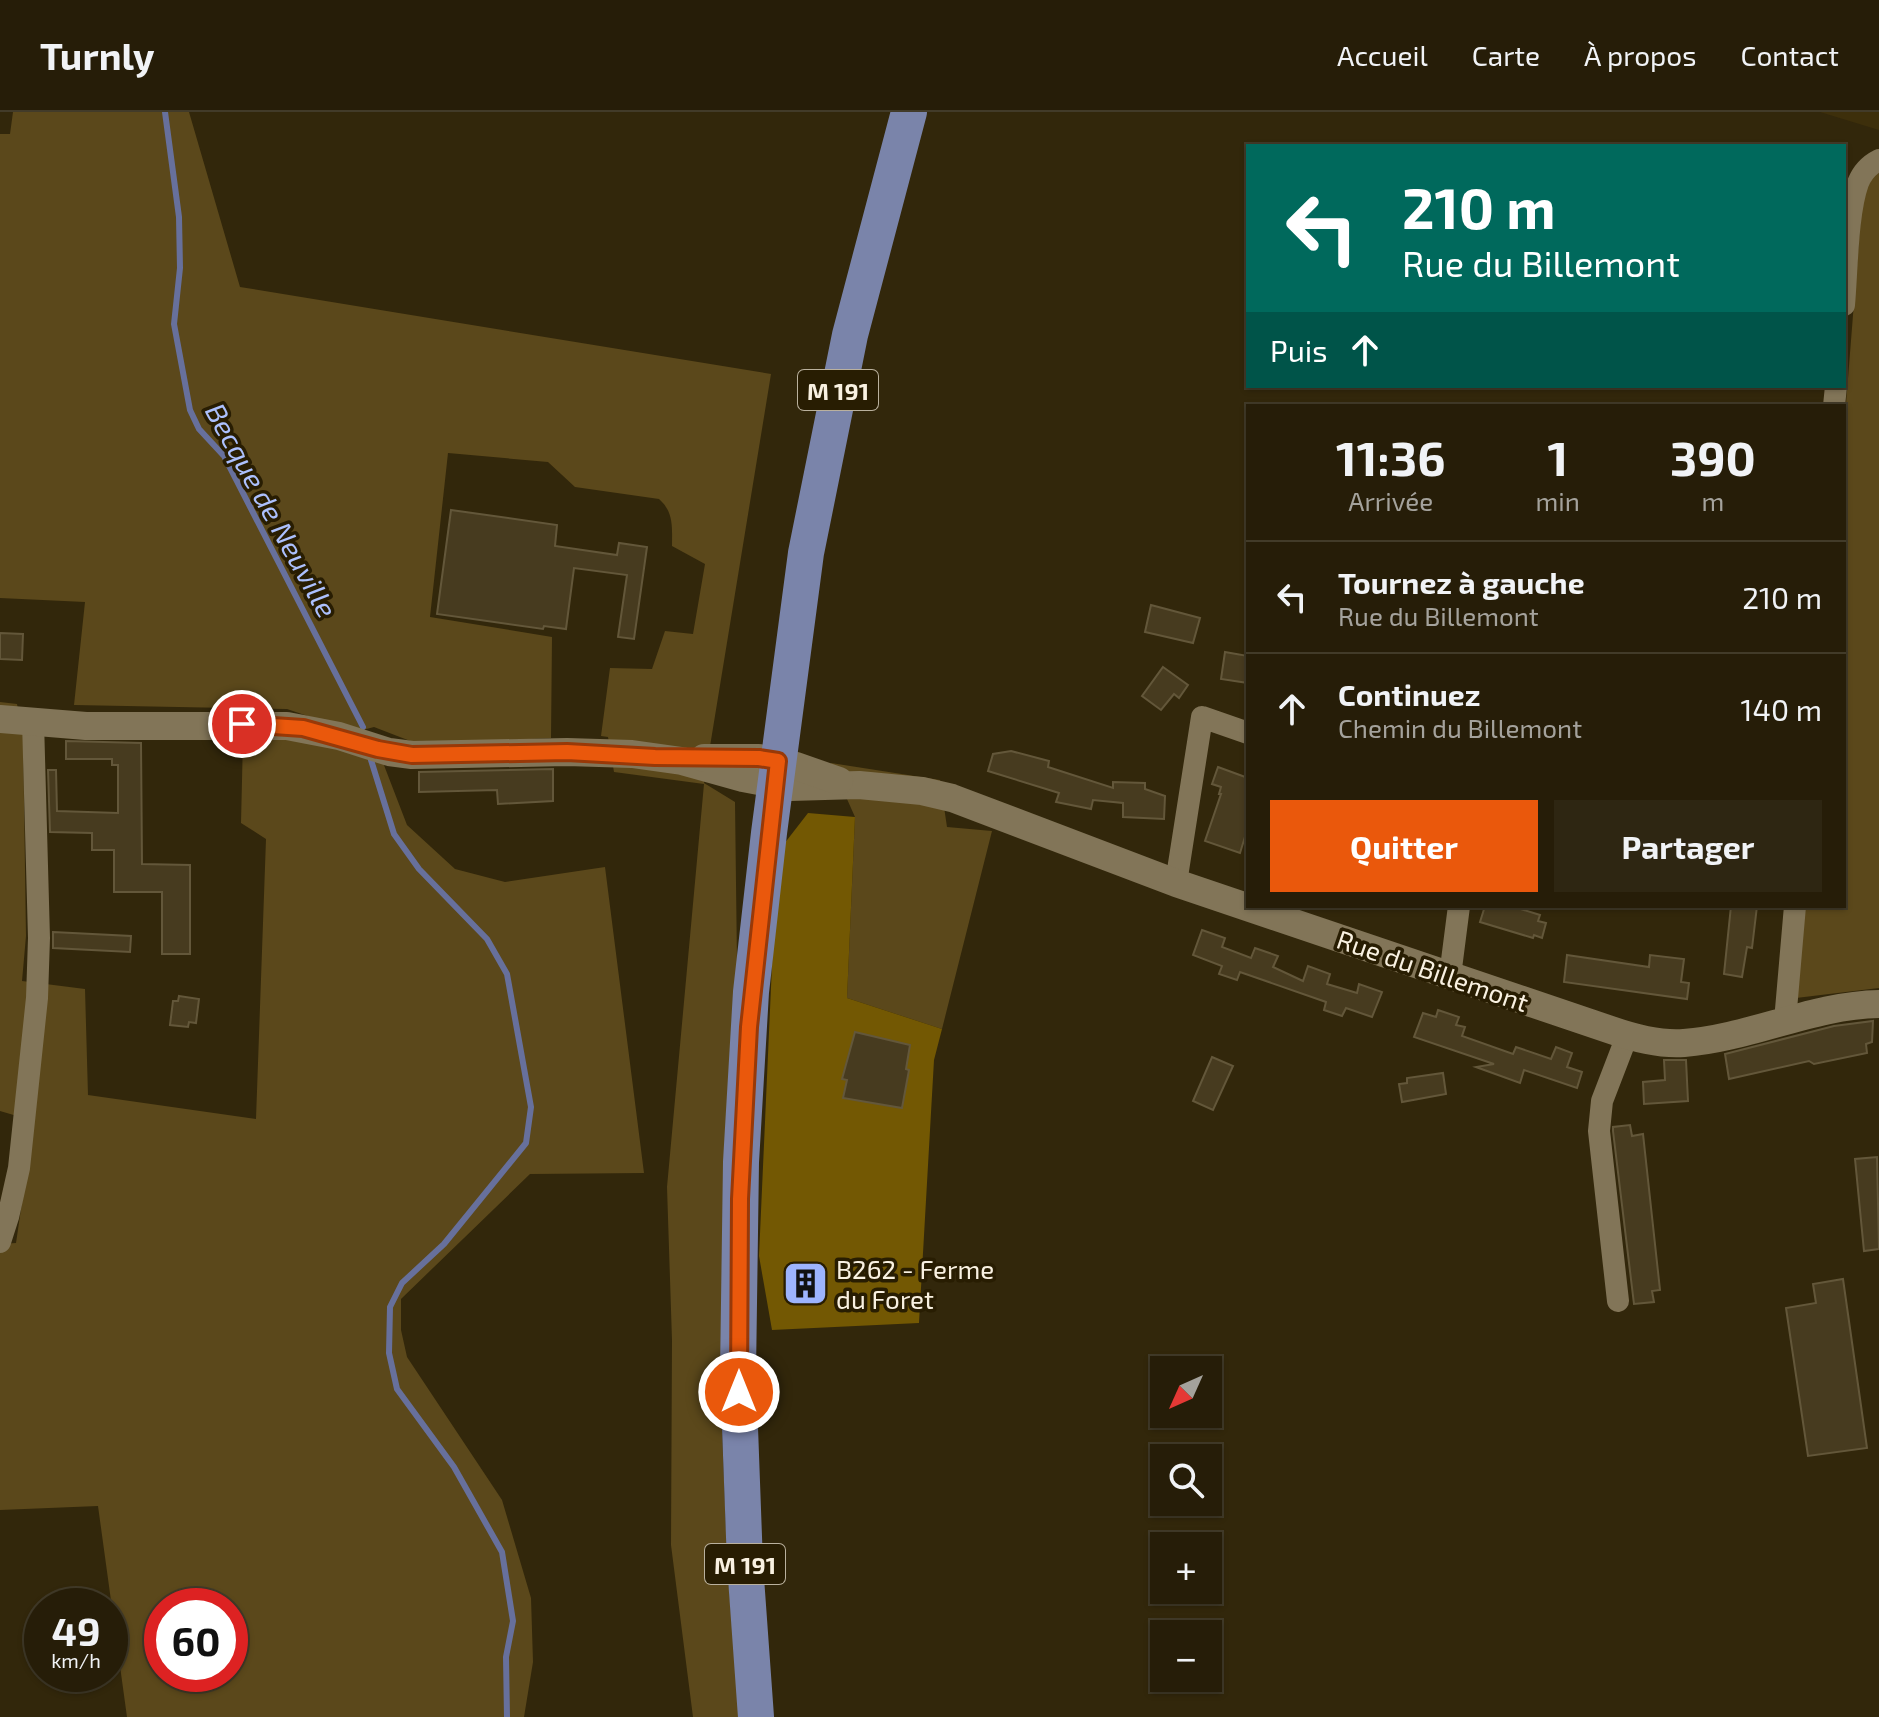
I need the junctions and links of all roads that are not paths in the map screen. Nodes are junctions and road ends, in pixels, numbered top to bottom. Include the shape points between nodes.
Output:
1 (909, 112) edge
2 (1879, 160) edge
3 (1846, 284) edge
4 (0, 719) edge
5 (33, 721) junction
6 (1246, 732) edge
7 (767, 771) junction
8 (1176, 883) junction
9 (1246, 907) edge
10 (1250, 908) edge
11 (1459, 908) edge
12 (1795, 908) edge
13 (1450, 976) junction
14 (1879, 1004) edge
15 (1785, 1021) junction
16 (1627, 1036) junction
17 (0, 1242) edge
18 (1618, 1301) dead end
19 (756, 1717) edge

1 - 7 main road, M 191 via 850,335
2 - 3 street via 1858,183
4 - 5 street, Rue du Billemont
5 - 7 street, Rue du Billemont via 86,726 277,725 412,755 567,752
5 - 17 street via 37,998 19,1168
6 - 8 street via 1202,717
7 - 8 street, Rue du Billemont via 803,788 859,785 952,798
7 - 19 main road, M 191 via 741,1162 738,1373
8 - 9 street, Rue du Billemont
10 - 13 street, Rue du Billemont
11 - 13 street
12 - 15 street
13 - 16 street, Rue du Billemont
14 - 15 street, Rue du Billemont
15 - 16 street, Rue du Billemont via 1684,1043
16 - 18 street via 1602,1101 1599,1131

